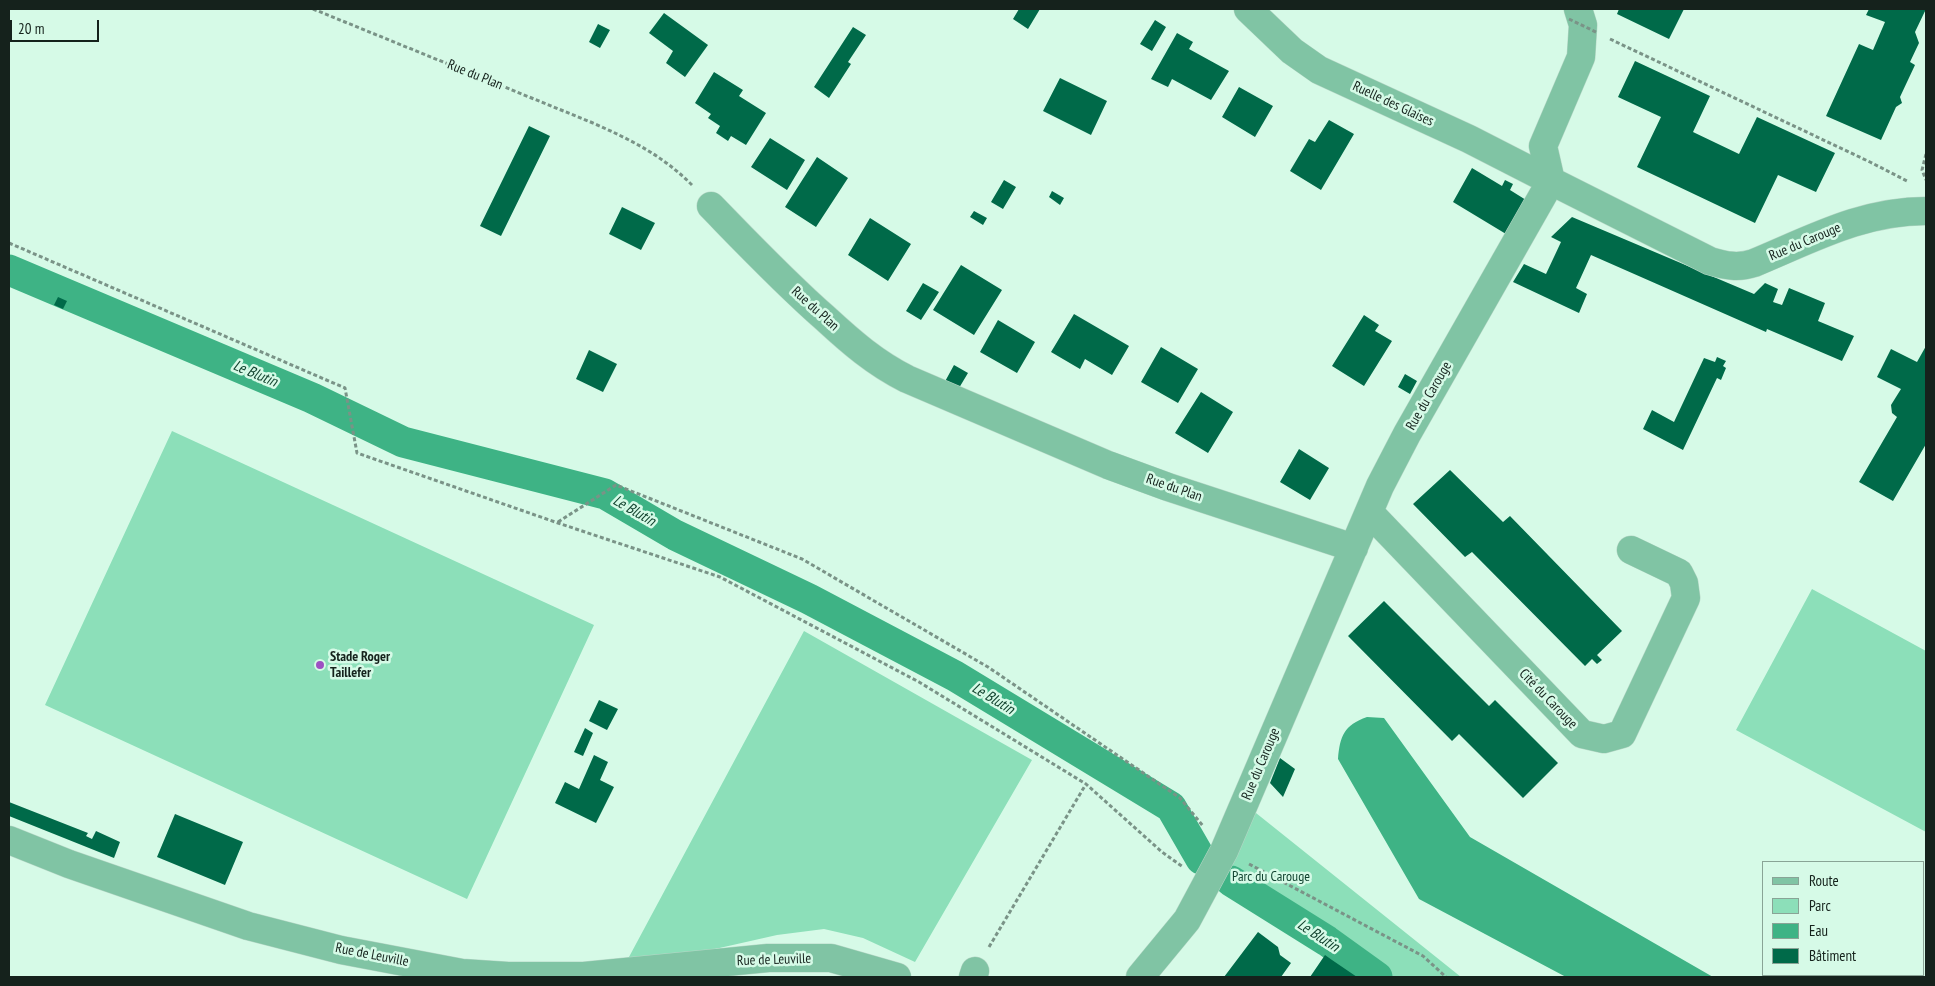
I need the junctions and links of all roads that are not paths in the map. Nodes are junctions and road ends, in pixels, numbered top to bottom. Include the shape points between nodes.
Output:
1 (1248, 9) edge
2 (1573, 14) edge
3 (1551, 181) junction
4 (711, 206) road end
5 (1926, 211) edge
6 (1369, 512) junction
7 (1354, 548) junction
8 (1631, 550) dead end
9 (9, 840) edge
10 (799, 968) edge
11 (897, 977) edge
12 (1140, 977) edge

1 - 3 street, Ruelle des Glaises via 1292,51 1319,70
2 - 3 street via 1583,25 1581,56 1543,146
3 - 5 street, Rue du Carouge via 1710,261 1733,266 1754,263 1874,216
3 - 6 street, Rue du Carouge via 1407,434
4 - 7 street, Rue du Plan via 796,293 862,352 906,379 1108,465
6 - 7 street, Rue du Carouge
6 - 8 street, Cité du Carouge via 1582,734 1604,739 1622,734 1686,598 1679,573
7 - 12 street, Rue du Carouge via 1224,851 1187,920
9 - 10 street, Rue de Leuville via 248,926 340,950 462,973 584,976 768,958
10 - 11 street, Rue de Leuville via 831,958

